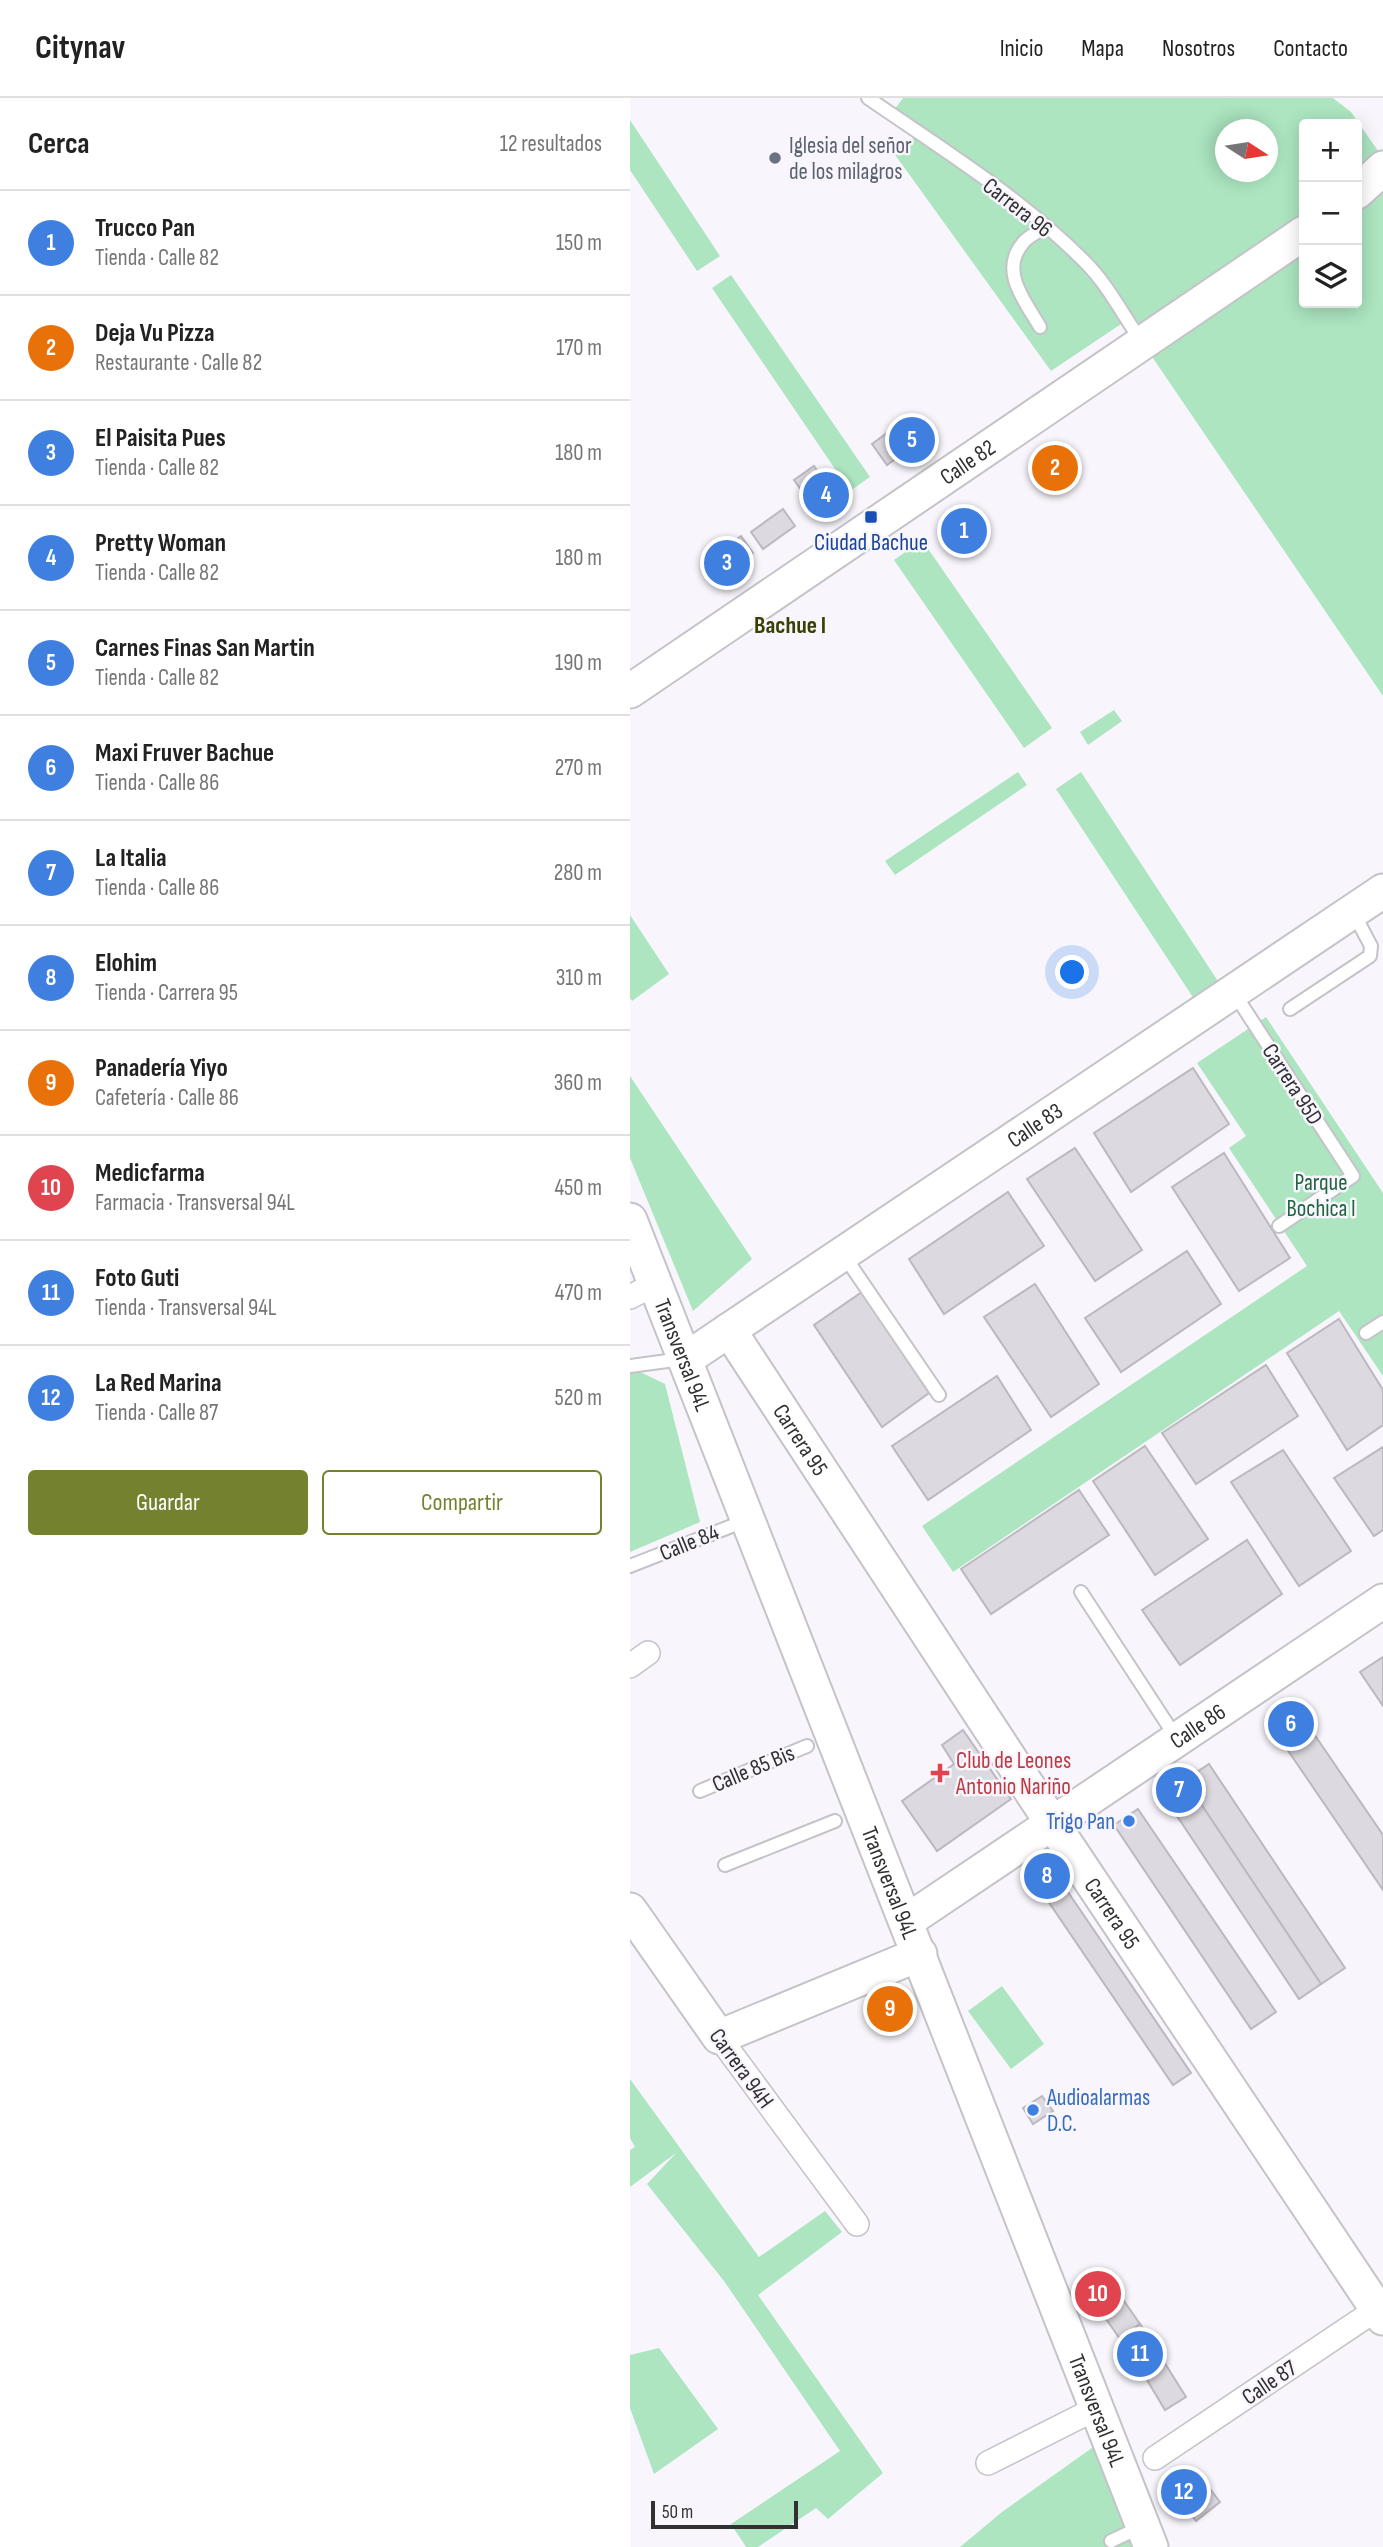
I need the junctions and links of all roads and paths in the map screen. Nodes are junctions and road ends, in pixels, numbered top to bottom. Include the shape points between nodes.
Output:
1 (868, 98) edge
2 (1383, 168) edge
3 (1362, 187) edge
4 (1383, 189) edge
5 (1362, 199) edge
6 (1045, 227) junction
7 (1299, 236) edge
8 (1040, 327) dead end
9 (1142, 343) junction
10 (630, 691) edge
11 (1383, 891) edge
12 (1353, 912) junction
13 (1233, 992) junction
14 (1290, 1009) dead end
15 (630, 1220) edge
16 (1279, 1226) dead end
17 (843, 1254) junction
18 (643, 1290) edge
19 (1383, 1322) edge
20 (729, 1329) junction
21 (1366, 1333) dead end
22 (686, 1359) junction
23 (630, 1366) edge
24 (939, 1395) dead end
25 (749, 1519) junction
26 (630, 1566) edge
27 (1081, 1592) dead end
28 (1383, 1601) edge
29 (1177, 1739) junction
30 (807, 1746) dead end
31 (700, 1791) dead end
32 (835, 1821) dead end
33 (1052, 1824) junction
34 (725, 1865) dead end
35 (630, 1910) edge
36 (906, 1921) junction
37 (920, 1954) junction
38 (719, 2037) junction
39 (856, 2224) dead end
40 (1381, 2311) edge
41 (1097, 2408) junction
42 (1154, 2458) dead end
43 (988, 2463) dead end
44 (1147, 2536) edge
45 (1111, 2541) dead end

1 - 6 lane, Carrera 96
2 - 3 street
4 - 5 street
6 - 8 lane via 1023,242 1012,263 1012,278
6 - 9 lane, Carrera 96 via 1088,265
7 - 9 street, Calle 82
9 - 10 street, Calle 82
11 - 12 street, Calle 83
12 - 13 street, Calle 83
12 - 14 lane via 1371,946 1370,956
13 - 16 lane, Carrera 95D via 1353,1176
13 - 17 street, Calle 83
15 - 18 street, Transversal 94L
17 - 20 street, Calle 83
17 - 24 lane
18 - 22 street, Transversal 94L
19 - 21 lane
20 - 22 street, Calle 83
20 - 33 street, Carrera 95
22 - 23 lane
22 - 25 street, Transversal 94L
25 - 26 lane, Calle 84
25 - 36 street, Transversal 94L
27 - 29 lane
28 - 29 street, Calle 86
29 - 33 street, Calle 86
30 - 31 lane, Calle 85 Bis
32 - 34 lane
33 - 36 street, Calle 86
33 - 40 street, Carrera 95
35 - 38 street, Carrera 94H
36 - 37 street, Transversal 94L
37 - 38 street
37 - 41 street, Transversal 94L
38 - 39 street, Carrera 94H
40 - 42 street, Calle 87
41 - 43 street
41 - 44 street, Transversal 94L
44 - 45 lane

